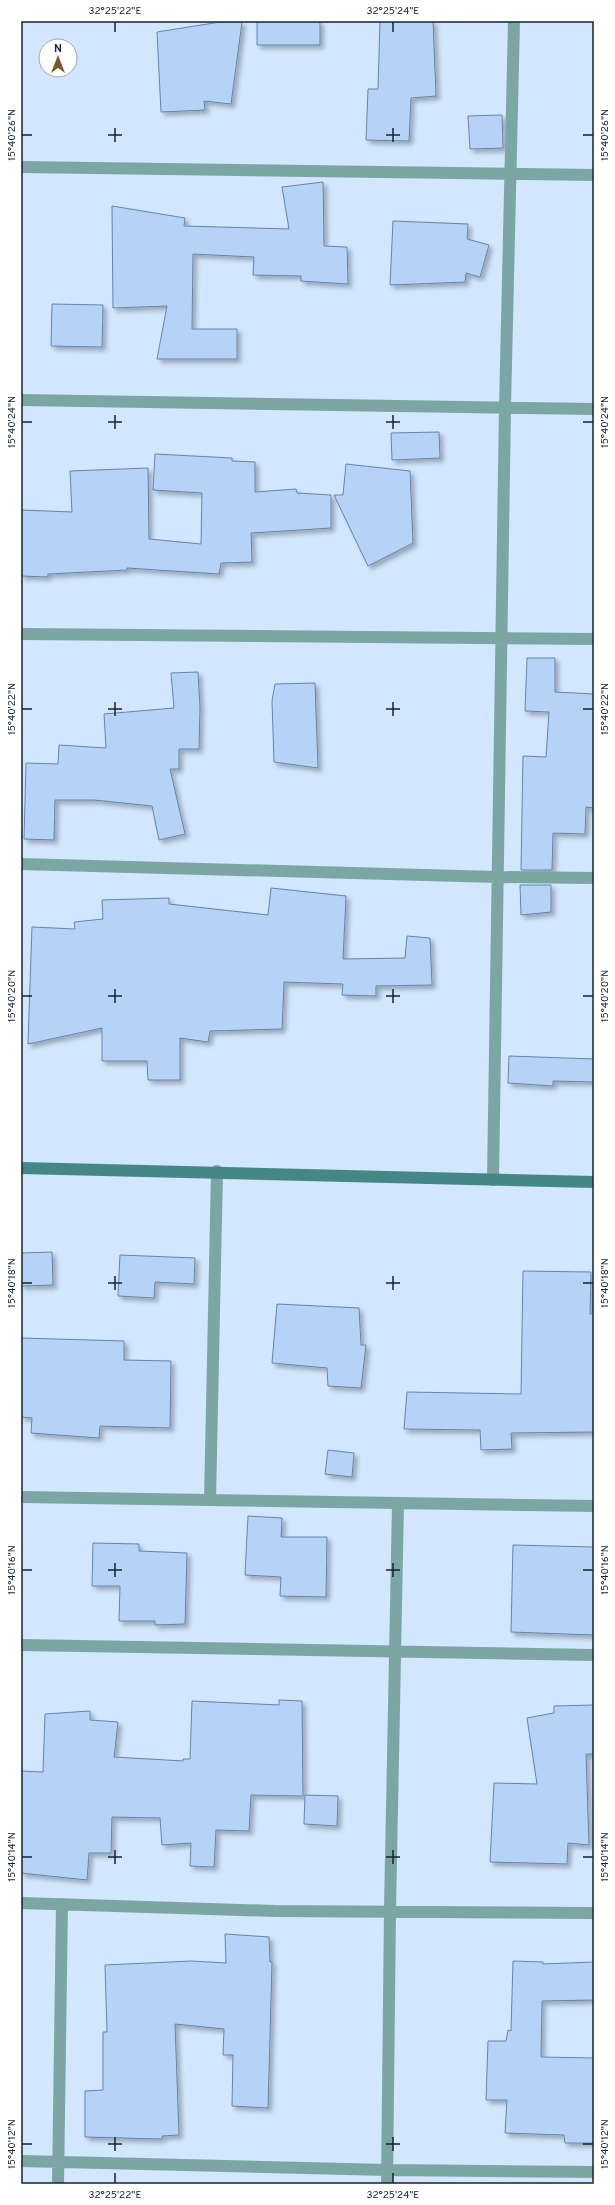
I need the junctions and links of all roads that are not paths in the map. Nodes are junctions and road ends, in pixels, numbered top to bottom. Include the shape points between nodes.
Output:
1 (514, 21) edge
2 (21, 167) edge
3 (510, 174) junction
4 (594, 175) edge
5 (21, 400) edge
6 (505, 407) junction
7 (594, 408) edge
8 (21, 634) edge
9 (501, 638) junction
10 (594, 639) edge
11 (21, 864) edge
12 (497, 877) junction
13 (594, 878) edge
14 (21, 1168) edge
15 (217, 1171) junction
16 (493, 1180) junction
17 (594, 1182) edge
18 (21, 1497) edge
19 (210, 1500) junction
20 (398, 1504) junction
21 (594, 1506) edge
22 (21, 1645) edge
23 (395, 1652) junction
24 (594, 1655) edge
25 (21, 1903) edge
26 (62, 1904) junction
27 (390, 1910) junction
28 (594, 1913) edge
29 (21, 2161) edge
30 (59, 2162) junction
31 (387, 2170) junction
32 (594, 2172) edge
33 (58, 2184) edge
34 (387, 2184) edge

1 - 3 street
2 - 3 street
3 - 4 street
3 - 6 street
5 - 6 street
6 - 7 street
6 - 9 street
8 - 9 street
9 - 10 street
9 - 12 street
11 - 12 street
12 - 13 street
12 - 16 street
14 - 15 main road
15 - 16 main road
15 - 19 street
16 - 17 main road
18 - 19 street
19 - 20 street
20 - 21 street
20 - 23 street
22 - 23 street
23 - 24 street
23 - 27 street
25 - 26 street
26 - 27 street via 275,1910
26 - 30 street
27 - 28 street
27 - 31 street
29 - 30 street
30 - 31 street
30 - 33 street
31 - 32 street
31 - 34 street

